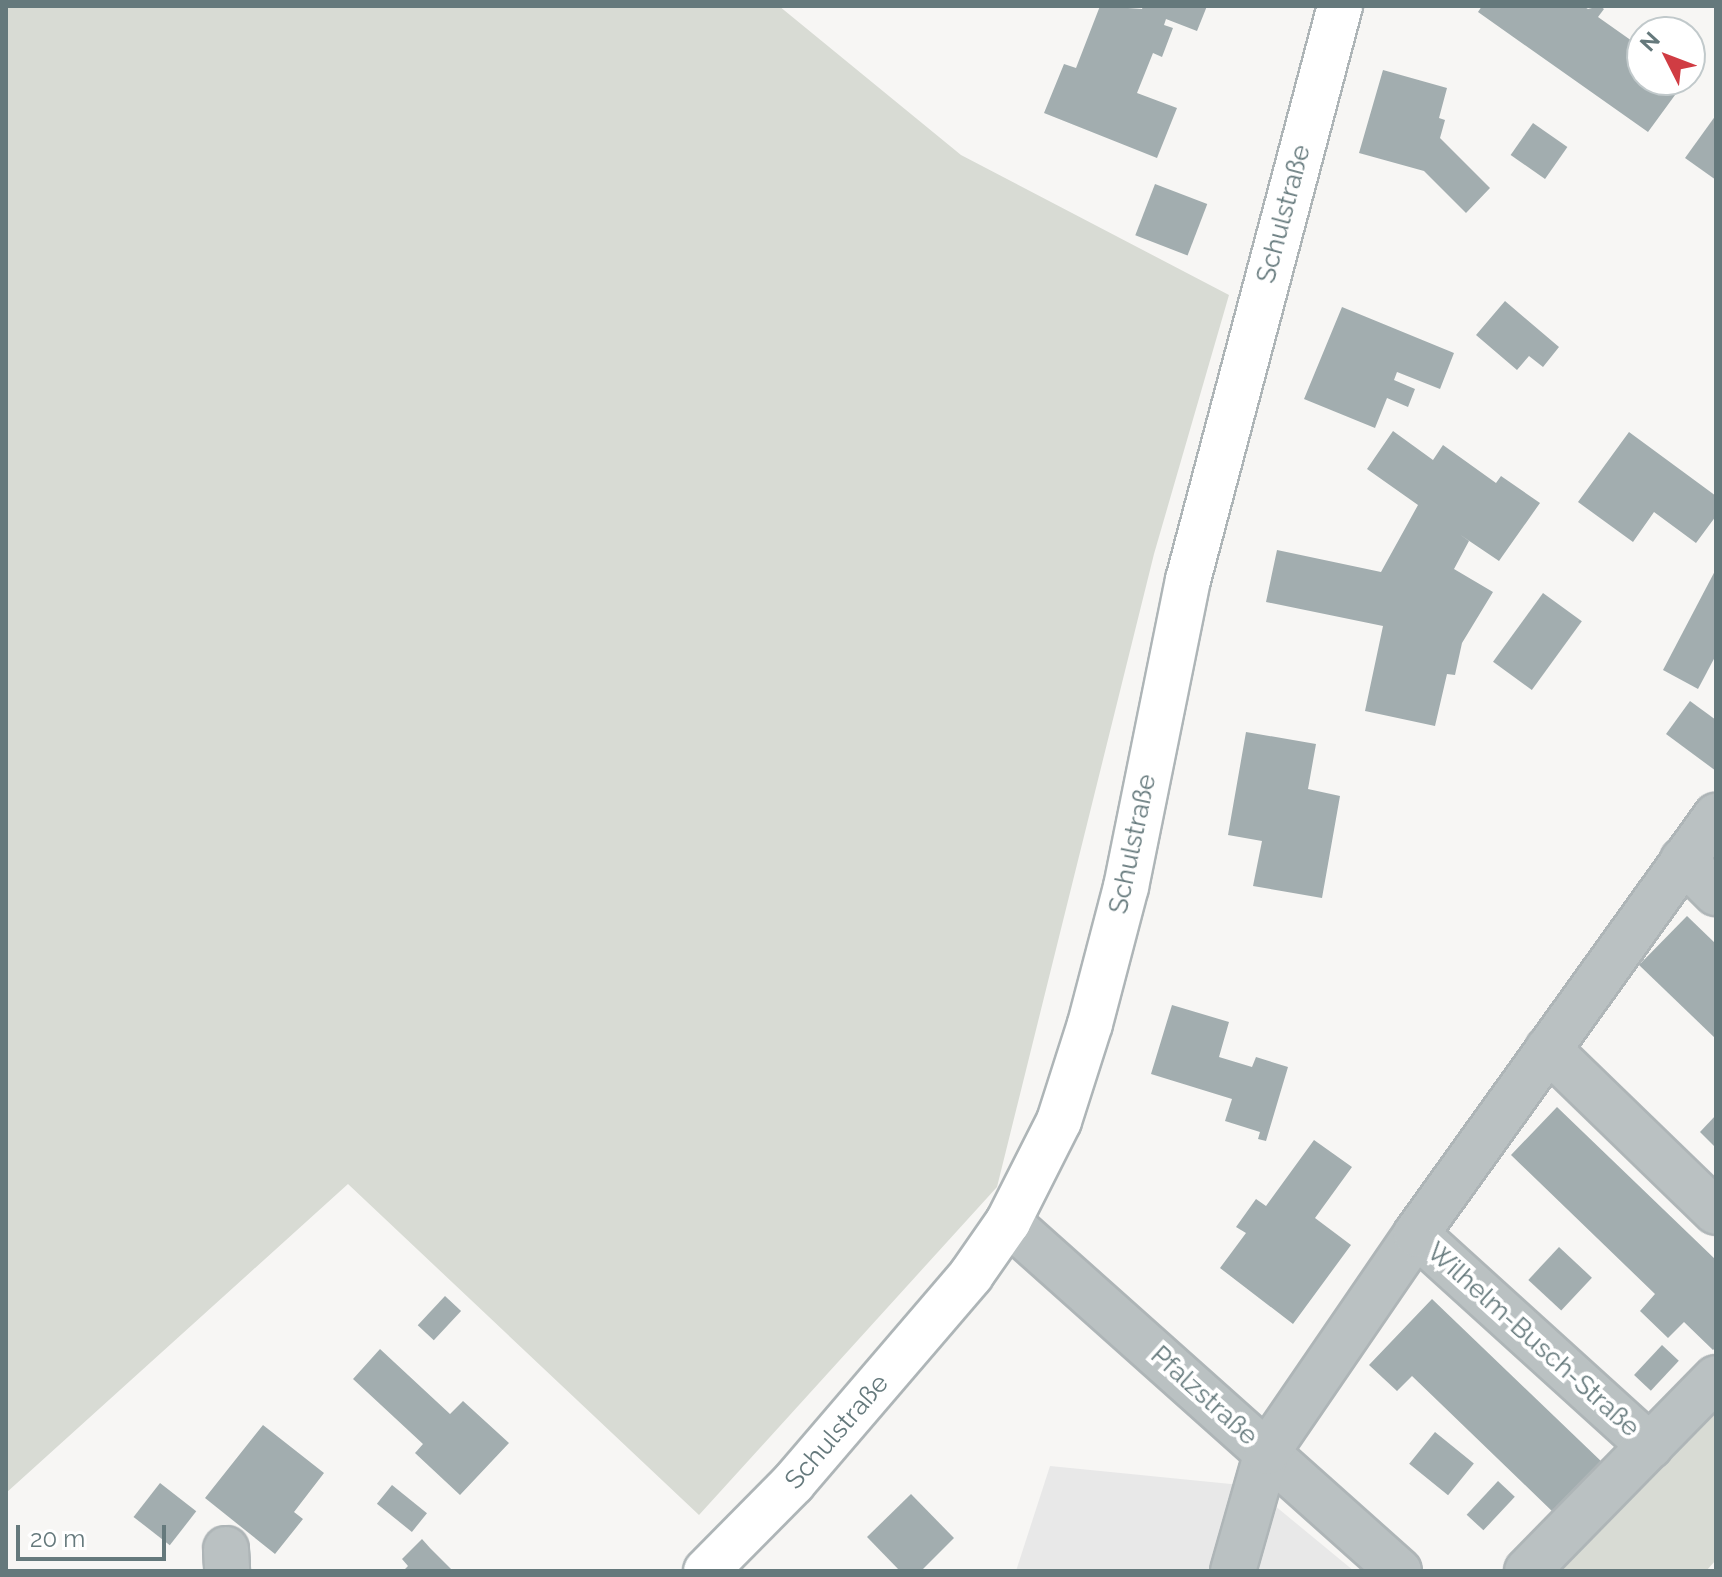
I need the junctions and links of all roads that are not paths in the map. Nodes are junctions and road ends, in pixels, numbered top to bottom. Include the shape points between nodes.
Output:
1 (1340, 6) edge
2 (1716, 816) edge
3 (1683, 860) junction
4 (1716, 893) edge
5 (1548, 1049) junction
6 (1716, 1212) edge
7 (1008, 1222) junction
8 (1416, 1234) junction
9 (1716, 1378) edge
10 (1650, 1446) junction
11 (1267, 1452) junction
12 (706, 1571) edge
13 (1233, 1571) edge
14 (1399, 1571) edge
15 (1527, 1571) edge

1 - 7 main road, Schulstraße via 1188,580 1126,887 1090,1024 1059,1121
2 - 3 street, Wilhelm-Busch-Straße
3 - 4 street
3 - 5 street, Wilhelm-Busch-Straße
5 - 6 street
5 - 8 street, Wilhelm-Busch-Straße
7 - 11 street, Pfalzstraße
7 - 12 main road, Schulstraße via 927,1329 793,1483
8 - 10 street, Wilhelm-Busch-Straße
8 - 11 street, Wilhelm-Busch-Straße
9 - 10 street, Wilhelm-Busch-Straße
10 - 15 street, Wilhelm-Busch-Straße
11 - 13 street, Wilhelm-Busch-Straße
11 - 14 street, Pfalzstraße

